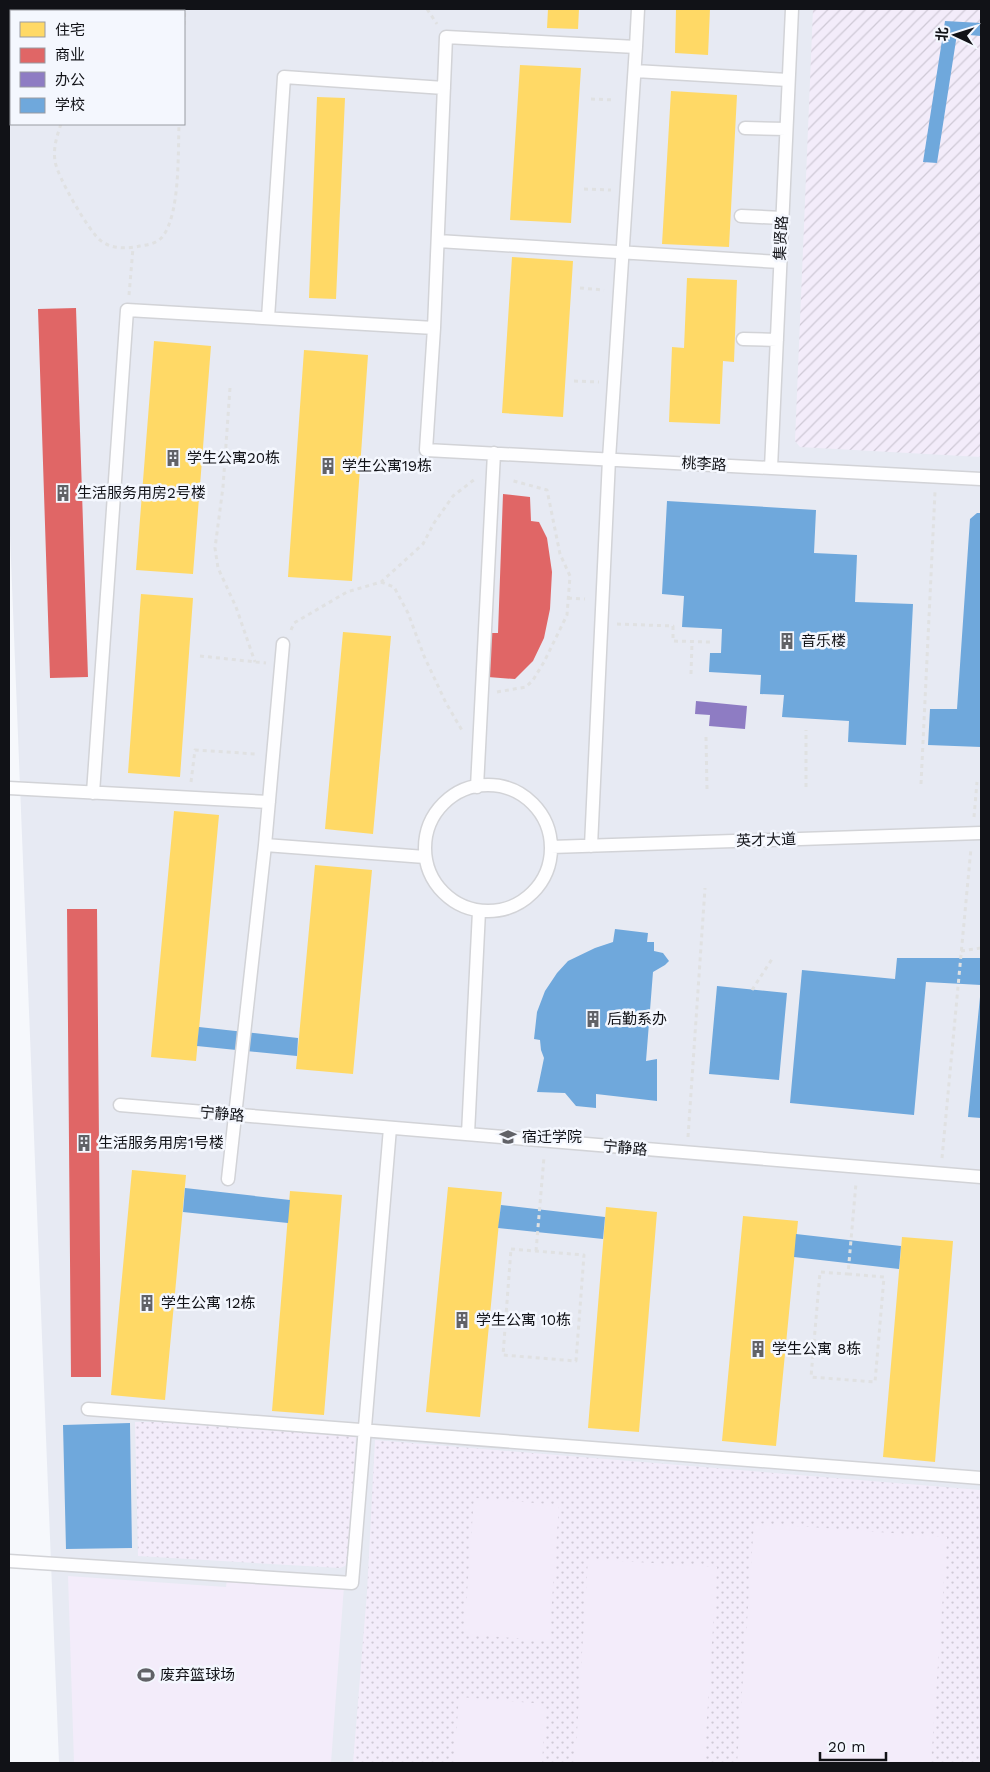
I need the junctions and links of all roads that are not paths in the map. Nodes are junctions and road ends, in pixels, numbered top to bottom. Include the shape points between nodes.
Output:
1 (638, 9) edge
2 (792, 9) edge
3 (636, 47) junction
4 (635, 71) junction
5 (788, 80) junction
6 (444, 88) junction
7 (744, 128) dead end
8 (786, 129) junction
9 (741, 216) dead end
10 (782, 218) junction
11 (438, 241) junction
12 (623, 252) junction
13 (780, 262) junction
14 (268, 318) junction
15 (434, 328) junction
16 (743, 339) dead end
17 (777, 340) junction
18 (494, 454) junction
19 (609, 459) junction
20 (772, 468) junction
21 (981, 479) edge
22 (283, 644) dead end
23 (477, 786) junction
24 (9, 788) edge
25 (93, 792) junction
26 (269, 802) junction
27 (977, 833) edge
28 (265, 845) junction
29 (591, 846) junction
30 (551, 847) junction
31 (425, 856) junction
32 (479, 911) junction
33 (120, 1105) dead end
34 (236, 1115) junction
35 (390, 1128) junction
36 (468, 1134) junction
37 (981, 1177) edge
38 (228, 1178) dead end
39 (88, 1409) dead end
40 (365, 1430) junction
41 (981, 1478) edge
42 (9, 1561) edge

1 - 3 lane
2 - 5 lane, 集贤路
3 - 4 lane
3 - 6 lane via 446,37
4 - 5 lane
4 - 12 lane
5 - 8 lane, 集贤路
6 - 11 lane
6 - 14 lane via 284,77
7 - 8 lane
8 - 10 lane, 集贤路
9 - 10 lane
10 - 13 lane, 集贤路
11 - 12 lane
11 - 15 lane
12 - 13 lane
12 - 19 lane
13 - 17 lane, 集贤路
14 - 15 lane
14 - 25 lane via 128,310
15 - 18 lane, 桃李路 via 426,450
16 - 17 lane
17 - 20 lane, 集贤路
18 - 19 lane, 桃李路
18 - 23 lane
19 - 20 lane, 桃李路
19 - 29 lane
20 - 21 lane, 桃李路
22 - 26 lane
23 - 30 lane via 506,787 524,796 538,810 547,827
23 - 31 lane via 449,798 436,812 427,830
24 - 25 lane
25 - 26 lane
26 - 28 lane
27 - 29 lane, 英才大道
28 - 31 lane
28 - 34 lane
29 - 30 lane, 英才大道
30 - 32 lane via 548,868 537,888 521,902 501,910
31 - 32 lane via 430,873 441,891 458,904
32 - 36 lane
33 - 34 lane, 宁静路
34 - 35 lane, 宁静路
34 - 38 lane
35 - 36 lane, 宁静路
35 - 40 lane
36 - 37 lane, 宁静路
39 - 40 lane
40 - 41 lane
40 - 42 lane via 352,1583

